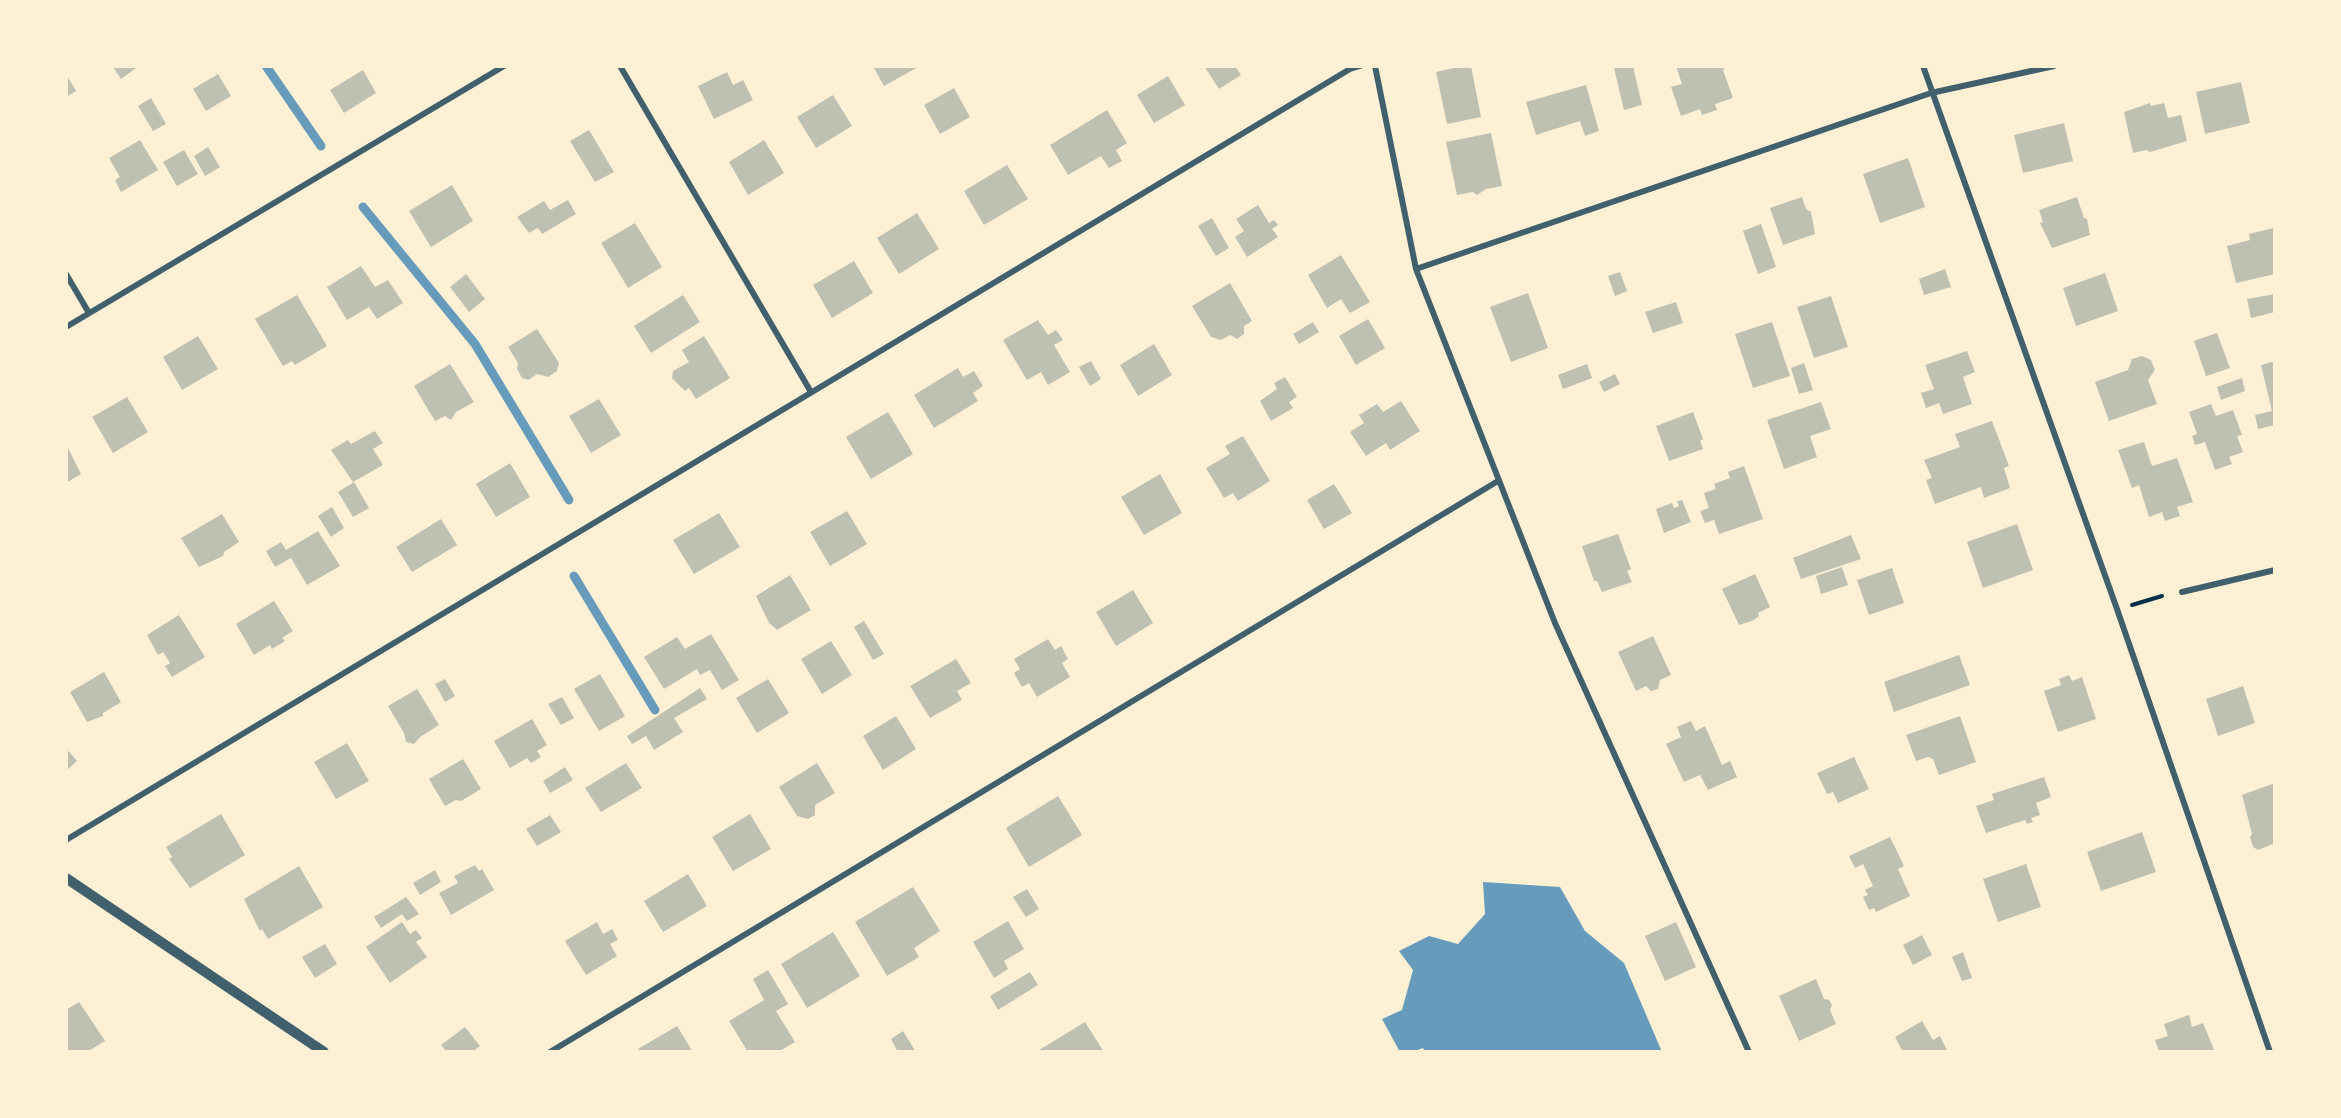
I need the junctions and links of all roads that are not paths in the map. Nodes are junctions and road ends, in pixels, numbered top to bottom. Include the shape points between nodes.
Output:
1 (504, 66) edge
2 (620, 66) edge
3 (1360, 66) edge
4 (1376, 66) edge
5 (1923, 66) edge
6 (2054, 66) edge
7 (1931, 93) junction
8 (1416, 269) junction
9 (66, 273) edge
10 (89, 313) junction
11 (66, 327) edge
12 (811, 392) junction
13 (1498, 481) junction
14 (2275, 570) edge
15 (2182, 592) dead end
16 (66, 840) edge
17 (66, 878) edge
18 (324, 1052) edge
19 (550, 1052) edge
20 (1749, 1052) edge
21 (2270, 1052) edge

1 - 10 street
2 - 12 street
3 - 12 street
4 - 8 street
5 - 7 street
6 - 7 street
7 - 8 street
7 - 21 street via 2117,609
8 - 13 street
9 - 10 street
10 - 11 street
12 - 16 street
13 - 19 street
13 - 20 street via 1555,623
14 - 15 street
17 - 18 street

